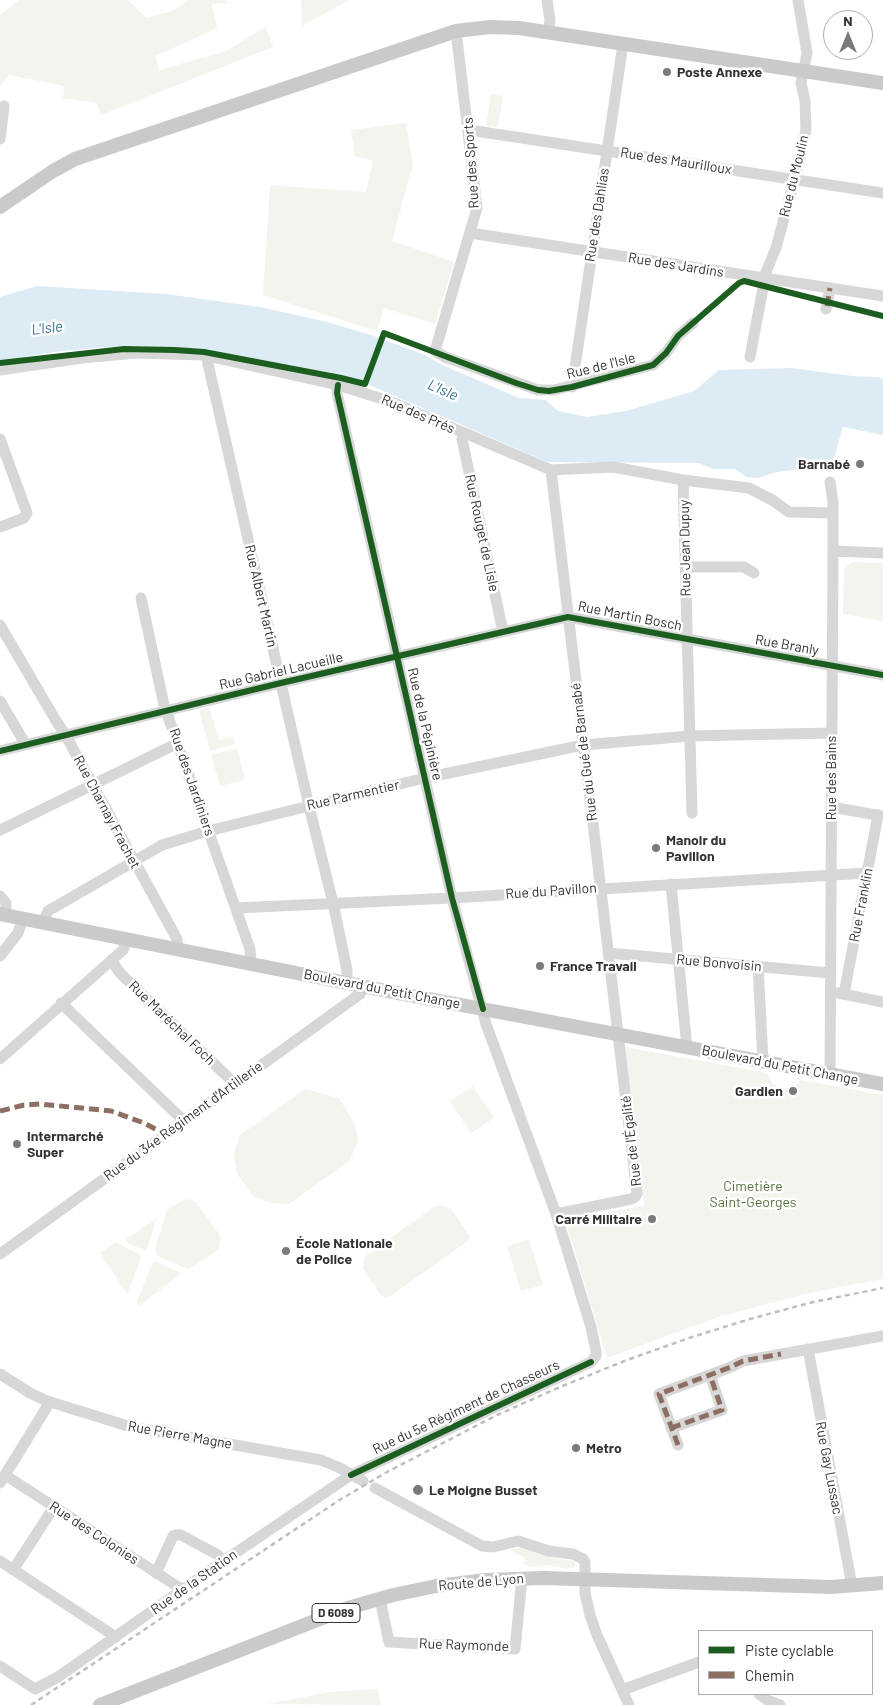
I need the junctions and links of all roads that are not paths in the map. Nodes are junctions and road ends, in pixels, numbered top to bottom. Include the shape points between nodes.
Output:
1 (547, 0) edge
2 (798, 0) edge
3 (456, 31) junction
4 (548, 32) junction
5 (623, 44) junction
6 (804, 71) junction
7 (883, 83) edge
8 (4, 106) dead end
9 (469, 130) junction
10 (0, 139) edge
11 (607, 151) junction
12 (795, 180) junction
13 (883, 193) edge
14 (0, 207) edge
15 (470, 233) junction
16 (592, 252) junction
17 (764, 278) junction
18 (830, 288) junction
19 (883, 296) edge
20 (826, 309) dead end
21 (693, 323) dead end
22 (436, 351) joint
23 (206, 355) junction
24 (750, 357) dead end
25 (0, 370) edge
26 (338, 385) junction
27 (572, 386) junction
28 (465, 434) junction
29 (0, 439) edge
30 (551, 470) junction
31 (683, 480) junction
32 (830, 482) dead end
33 (832, 513) junction
34 (0, 526) edge
35 (833, 551) junction
36 (883, 553) edge
37 (685, 567) junction
38 (754, 573) dead end
39 (141, 598) dead end
40 (568, 618) junction
41 (0, 625) edge
42 (503, 632) junction
43 (687, 640) junction
44 (397, 657) junction
45 (831, 666) junction
46 (883, 675) edge
47 (281, 683) junction
48 (0, 701) edge
49 (167, 711) junction
50 (831, 733) junction
51 (65, 735) junction
52 (690, 736) junction
53 (178, 743) junction
54 (26, 745) junction
55 (583, 745) junction
56 (0, 751) edge
57 (425, 778) junction
58 (92, 784) junction
59 (309, 806) junction
60 (831, 807) junction
61 (692, 813) dead end
62 (881, 815) edge
63 (0, 830) edge
64 (208, 831) junction
65 (133, 860) junction
66 (867, 873) junction
67 (830, 875) junction
68 (671, 884) junction
69 (601, 888) junction
70 (0, 896) edge
71 (452, 898) junction
72 (333, 903) junction
73 (236, 908) junction
74 (3, 914) edge
75 (23, 918) junction
76 (43, 922) junction
77 (127, 939) junction
78 (178, 949) junction
79 (608, 953) junction
80 (0, 956) edge
81 (111, 960) junction
82 (678, 960) junction
83 (251, 964) junction
84 (758, 966) junction
85 (830, 973) junction
86 (347, 983) junction
87 (363, 986) junction
88 (830, 992) junction
89 (844, 994) junction
90 (883, 1002) edge
91 (61, 1003) junction
92 (483, 1009) junction
93 (618, 1034) junction
94 (687, 1048) junction
95 (0, 1059) edge
96 (763, 1061) junction
97 (830, 1075) junction
98 (235, 1084) junction
99 (883, 1084) edge
100 (184, 1121) junction
101 (556, 1214) junction
102 (0, 1254) edge
103 (883, 1336) edge
104 (808, 1349) junction
105 (0, 1374) edge
106 (710, 1375) junction
107 (50, 1402) junction
108 (671, 1428) junction
109 (678, 1446) dead end
110 (352, 1475) junction
111 (3, 1479) edge
112 (364, 1481) dead end
113 (375, 1488) dead end
114 (54, 1507) junction
115 (0, 1561) edge
116 (222, 1562) junction
117 (13, 1570) junction
118 (156, 1573) junction
119 (522, 1578) junction
120 (585, 1578) junction
121 (883, 1583) edge
122 (852, 1586) junction
123 (183, 1590) junction
124 (380, 1599) junction
125 (116, 1637) junction
126 (698, 1662) edge
127 (0, 1666) edge
128 (622, 1690) junction
129 (760, 1695) edge
130 (626, 1704) edge
131 (100, 1705) edge
132 (780, 1705) edge

1 - 4 street
2 - 6 street, Rue du Moulin via 807,53
3 - 4 main road via 490,27
3 - 9 street, Rue des Sports
3 - 14 main road via 74,159
4 - 5 main road
5 - 6 main road
5 - 11 street, Rue des Dahlias
6 - 7 main road
6 - 12 street, Rue du Moulin via 801,83 806,129
8 - 10 street
9 - 11 street, Rue des Maurilloux
9 - 15 street, Rue des Sports via 477,208
11 - 12 street, Rue des Maurilloux
11 - 16 street, Rue des Dahlias
12 - 13 street, Rue des Maurilloux
12 - 17 street, Rue du Moulin
15 - 16 street, Rue des Jardins
15 - 22 street, Rue des Sports
16 - 17 street, Rue des Jardins
16 - 27 street, Rue des Dahlias
17 - 18 street, Rue des Jardins
17 - 24 street, Rue du Moulin
18 - 19 street, Rue des Jardins
18 - 20 street
21 - 27 street, Rue de l'Isle via 653,364
22 - 27 street, Rue de l'Isle via 538,390
23 - 25 street, Rue des Prés via 136,353
23 - 26 street, Rue des Prés
23 - 47 street, Rue Albert Martin
26 - 28 street, Rue des Prés via 392,402
26 - 44 street, Rue de la Pépinière via 337,393
28 - 30 street, Rue des Prés
28 - 42 street, Rue Rouget de Lisle via 462,440
29 - 34 street via 27,512 24,518
30 - 31 street, Rue des Prés via 613,467
30 - 40 street, Rue du Gué de Barnabé
31 - 33 street, Rue des Prés via 749,488 790,512
31 - 37 street, Rue Jean Dupuy
32 - 33 street, Rue des Bains
33 - 35 street, Rue des Bains
35 - 36 street
35 - 45 street, Rue des Bains
37 - 38 street via 744,567
37 - 43 street, Rue Jean Dupuy
39 - 49 street, Rue des Jardiniers
40 - 42 street, Rue Gabriel Lacueille
40 - 43 street, Rue Martin Bosch
40 - 55 street, Rue du Gué de Barnabé
41 - 51 street, Rue Charnay Frachet
42 - 44 street, Rue Gabriel Lacueille
43 - 45 street, Rue Branly
43 - 52 street, Rue Jean Dupuy
44 - 47 street, Rue Gabriel Lacueille
44 - 57 street, Rue de la Pépinière
45 - 46 street, Rue Branly
45 - 50 street, Rue des Bains
47 - 49 street, Rue Gabriel Lacueille
47 - 59 street, Rue Albert Martin
48 - 54 street
49 - 51 street, Rue Gabriel Lacueille
49 - 53 street, Rue des Jardiniers
50 - 52 street, Rue Parmentier
50 - 60 street, Rue des Bains
51 - 54 street, Rue Gabriel Lacueille
51 - 58 street, Rue Charnay Frachet
52 - 55 street, Rue Parmentier
52 - 61 street, Rue Jean Dupuy
53 - 58 street
53 - 64 street, Rue des Jardiniers
54 - 56 street, Rue Gabriel Lacueille
55 - 57 street, Rue Parmentier
55 - 69 street, Rue du Gué de Barnabé
57 - 59 street, Rue Parmentier
57 - 71 street, Rue de la Pépinière
58 - 63 street
58 - 65 street, Rue Charnay Frachet
59 - 64 street, Rue Parmentier
59 - 72 street, Rue Albert Martin
60 - 62 street
60 - 67 street, Rue des Bains
62 - 66 street, Rue Franklin
64 - 65 street, Rue Parmentier via 162,845
64 - 73 street, Rue des Jardiniers
65 - 76 street, Rue Parmentier via 48,911
65 - 78 street, Rue Charnay Frachet via 177,939
66 - 67 street, Rue du Pavillon
66 - 89 street, Rue Franklin
67 - 68 street, Rue du Pavillon
67 - 85 street, Rue des Bains
68 - 69 street, Rue du Pavillon
68 - 82 street
69 - 71 street, Rue du Pavillon
69 - 79 street, Rue du Gué de Barnabé
70 - 74 street via 6,903
71 - 72 street, Rue du Pavillon
71 - 92 street, Rue de la Pépinière
72 - 73 street, Rue du Pavillon
72 - 86 street, Rue Albert Martin
73 - 83 street, Rue des Jardiniers via 250,949
74 - 75 main road, Boulevard du Petit Change
75 - 76 main road, Boulevard du Petit Change
75 - 80 street via 18,933
76 - 77 main road, Boulevard du Petit Change
77 - 78 main road, Boulevard du Petit Change
77 - 81 street via 123,950
78 - 83 main road, Boulevard du Petit Change
79 - 82 street, Rue Bonvoisin
79 - 93 street, Rue du Gué de Barnabé
81 - 91 street
81 - 98 street, Rue Maréchal Foch via 120,973
82 - 84 street, Rue Bonvoisin
82 - 94 street
83 - 86 main road, Boulevard du Petit Change
84 - 85 street, Rue Bonvoisin
84 - 96 street
85 - 88 street, Rue des Bains
86 - 87 main road, Boulevard du Petit Change
87 - 92 main road, Boulevard du Petit Change
87 - 98 street, Rue du 34e Régiment d'Artillerie via 360,994
88 - 89 street
88 - 97 street, Rue des Bains
89 - 90 street
91 - 95 street
91 - 100 street
92 - 93 main road, Boulevard du Petit Change
92 - 101 street, Rue du 5e Régiment de Chasseurs
93 - 94 main road, Boulevard du Petit Change
93 - 101 street, Rue de l'Égalité via 637,1194 631,1199
94 - 96 main road, Boulevard du Petit Change
96 - 97 main road, Boulevard du Petit Change
97 - 99 main road, Boulevard du Petit Change
98 - 100 street, Rue du 34e Régiment d'Artillerie
100 - 102 street, Rue du 34e Régiment d'Artillerie
101 - 110 street, Rue du 5e Régiment de Chasseurs via 596,1356 591,1362
103 - 104 street
104 - 106 street via 743,1361
104 - 122 street, Rue Gay Lussac
105 - 107 street, Rue Pierre Magne
106 - 108 street via 659,1394
106 - 108 street via 722,1410
107 - 110 street, Rue Pierre Magne via 131,1427 321,1460
107 - 111 street
108 - 109 street
110 - 112 street, Rue Pierre Magne
110 - 116 street, Rue de la Station
111 - 114 street, Rue des Colonies
113 - 120 street via 482,1546 493,1547 518,1541 578,1556 585,1562
114 - 117 street
114 - 118 street, Rue des Colonies
115 - 117 street
116 - 118 street via 218,1555 176,1535
116 - 123 street, Rue de la Station
117 - 125 street
118 - 123 street, Rue des Colonies
119 - 120 main road, Route de Lyon / D 6089
119 - 124 main road, Route de Lyon / D 6089 via 463,1582
119 - 124 street, Rue Raymonde via 515,1648 389,1642
120 - 122 main road, Route de Lyon / D 6089
120 - 128 street via 590,1615
121 - 122 main road, Route de Lyon / D 6089
123 - 125 street, Rue de la Station
124 - 131 main road, Route de Lyon / D 6089 via 334,1613
125 - 127 street, Rue de la Station via 36,1689
126 - 128 street
128 - 130 street
129 - 132 street

